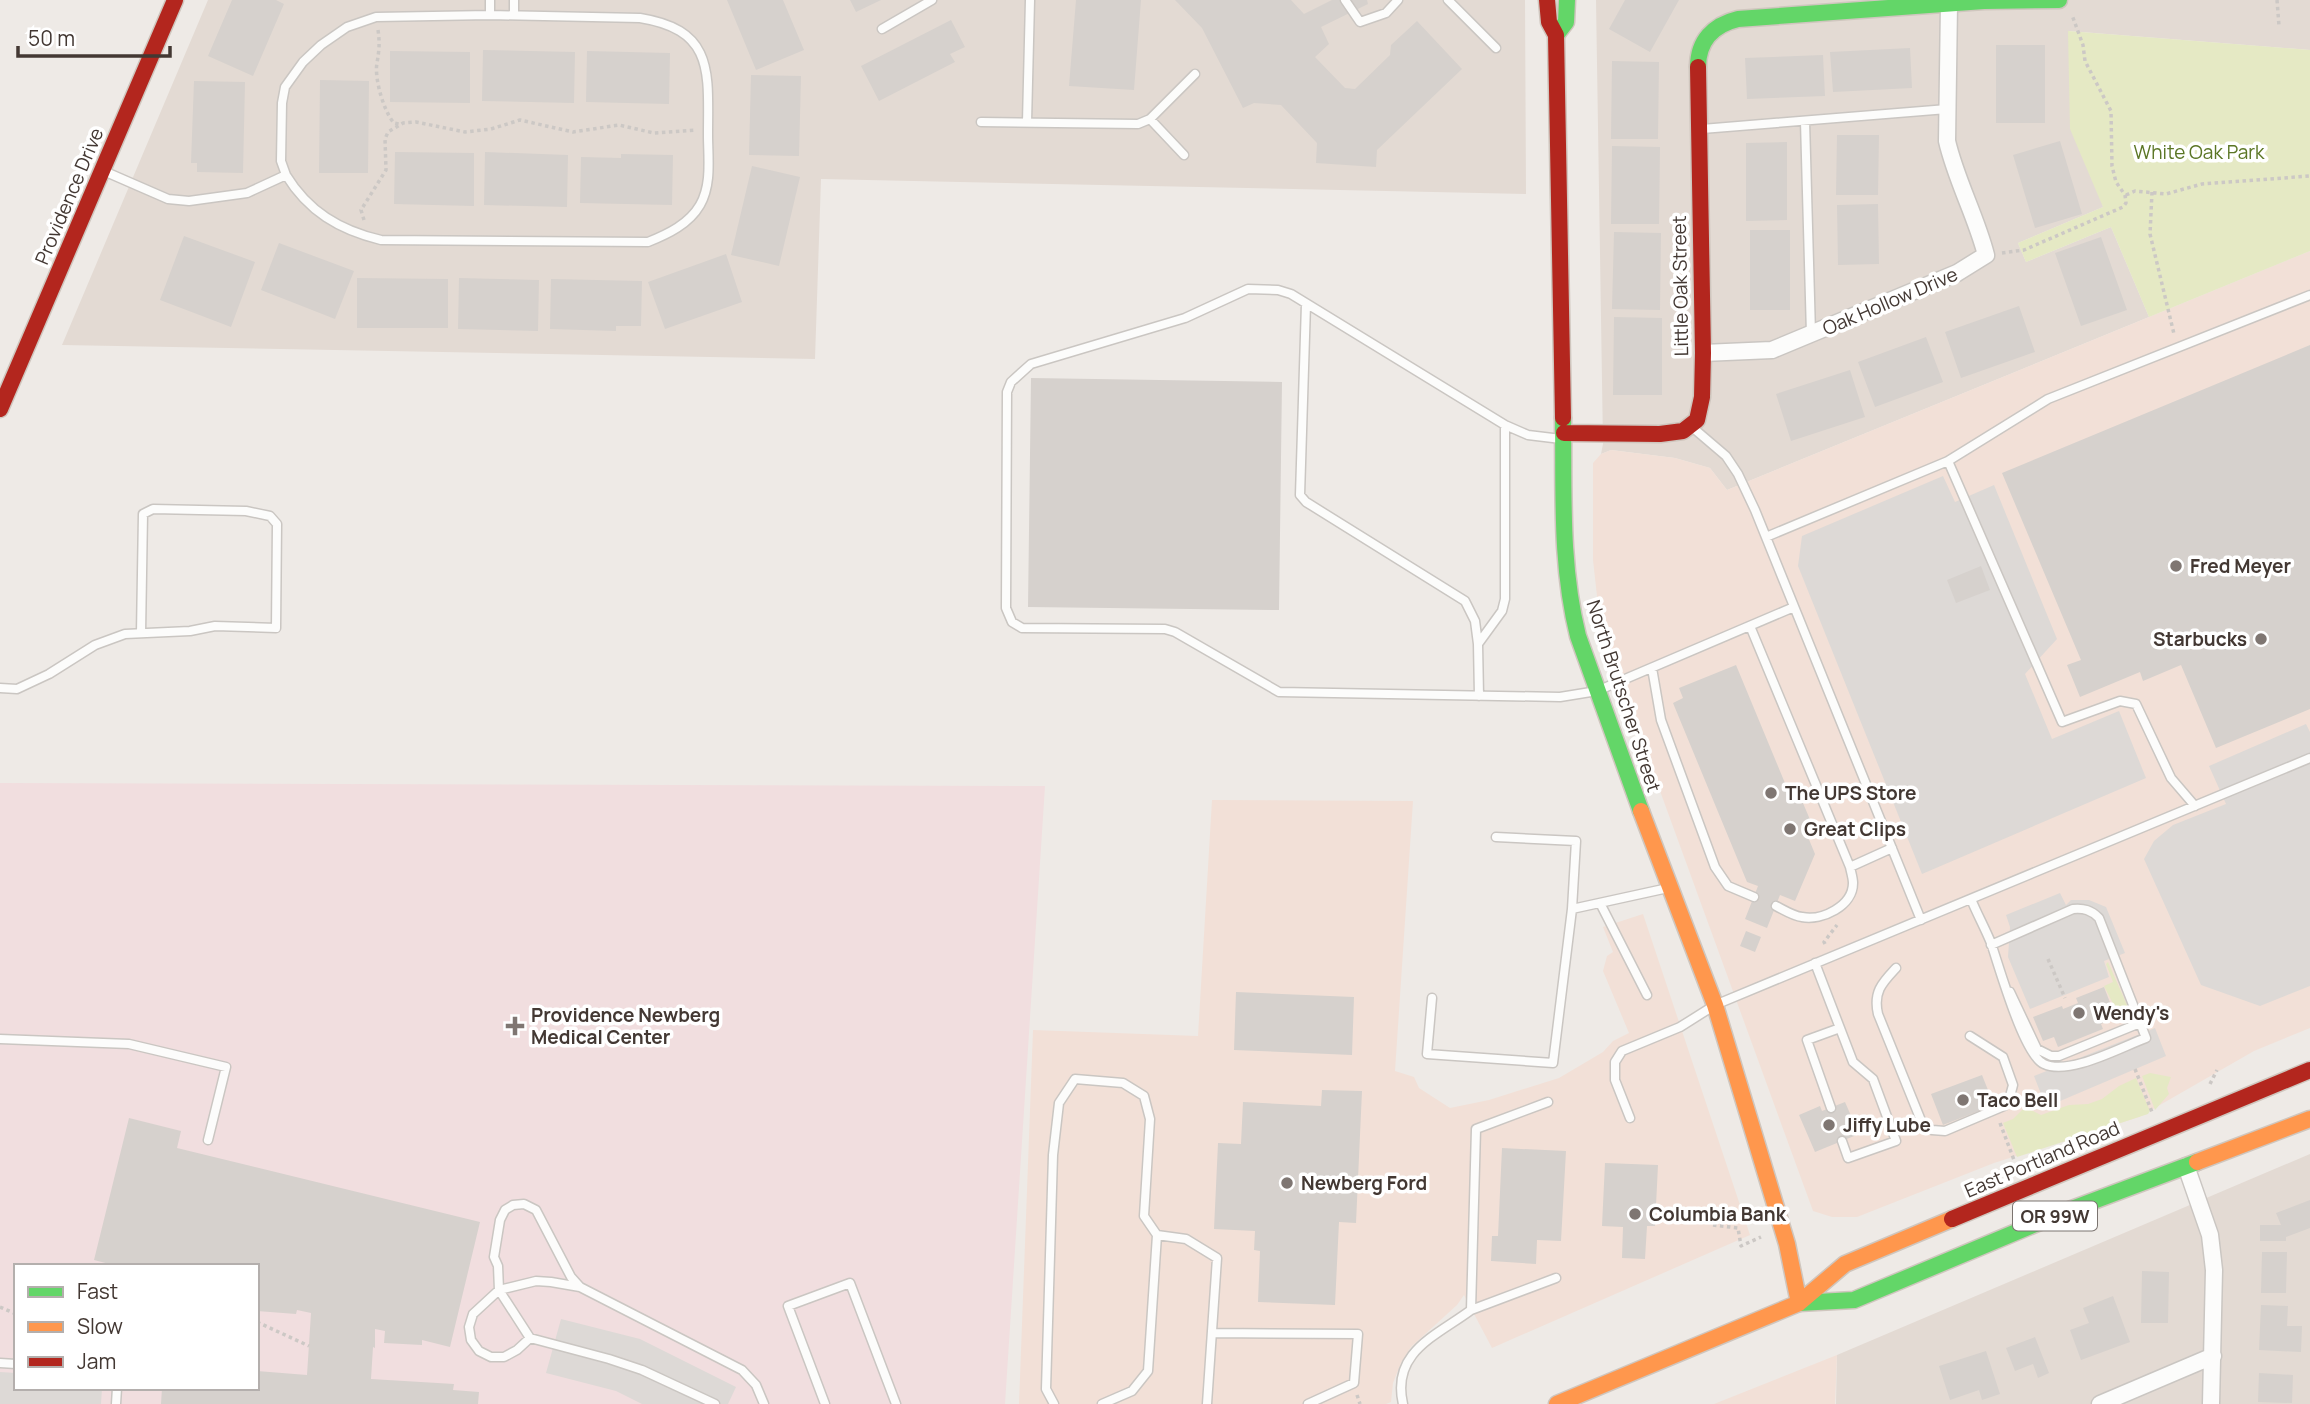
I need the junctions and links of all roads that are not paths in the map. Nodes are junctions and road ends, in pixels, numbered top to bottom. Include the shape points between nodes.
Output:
1 (175, 0) edge
2 (490, 0) edge
3 (514, 0) edge
4 (932, 0) edge
5 (1030, 0) edge
6 (1345, 0) edge
7 (1398, 0) edge
8 (1448, 0) edge
9 (1547, 0) edge
10 (1567, 0) edge
11 (1949, 4) junction
12 (2064, 5) edge
13 (490, 15) junction
14 (514, 15) junction
15 (882, 29) dead end
16 (1556, 35) junction
17 (1496, 48) dead end
18 (1195, 74) dead end
19 (1947, 109) junction
20 (1150, 120) junction
21 (1805, 121) junction
22 (981, 122) dead end
23 (1027, 122) junction
24 (1699, 129) junction
25 (1184, 155) dead end
26 (103, 171) junction
27 (285, 175) junction
28 (2310, 295) edge
29 (1306, 304) junction
30 (1811, 334) junction
31 (1703, 353) junction
32 (0, 409) edge
33 (1506, 425) junction
34 (1690, 425) junction
35 (1564, 436) junction
36 (1948, 461) junction
37 (1766, 537) junction
38 (1794, 607) junction
39 (1750, 626) junction
40 (141, 633) junction
41 (1478, 644) junction
42 (1652, 668) junction
43 (0, 688) edge
44 (1598, 691) junction
45 (1479, 696) junction
46 (2310, 758) edge
47 (2195, 806) junction
48 (1496, 837) dead end
49 (1892, 848) junction
50 (1850, 867) junction
51 (1671, 887) junction
52 (1754, 897) dead end
53 (1971, 899) junction
54 (1600, 903) junction
55 (1776, 906) dead end
56 (1572, 909) junction
57 (1921, 920) junction
58 (1991, 945) junction
59 (1815, 963) junction
60 (1896, 968) dead end
61 (2008, 989) junction
62 (1647, 995) dead end
63 (1432, 998) dead end
64 (1715, 1005) junction
65 (2140, 1023) junction
66 (1840, 1028) junction
67 (1969, 1036) dead end
68 (0, 1039) edge
69 (2310, 1070) edge
70 (1548, 1102) dead end
71 (1831, 1108) dead end
72 (1630, 1118) dead end
73 (2310, 1119) edge
74 (208, 1140) dead end
75 (1842, 1141) dead end
76 (2186, 1166) junction
77 (1157, 1235) junction
78 (1556, 1278) dead end
79 (580, 1287) junction
80 (499, 1290) junction
81 (1799, 1303) junction
82 (1471, 1311) junction
83 (1212, 1333) junction
84 (530, 1338) junction
85 (2213, 1356) junction
86 (715, 1404) edge
87 (764, 1404) edge
88 (825, 1404) edge
89 (896, 1404) edge
90 (1054, 1404) edge
91 (1102, 1404) edge
92 (1207, 1404) edge
93 (1308, 1404) edge
94 (1403, 1404) edge
95 (1557, 1404) edge
96 (2100, 1404) edge
97 (2211, 1404) edge

1 - 26 main road, Providence Drive
2 - 13 lane
3 - 14 lane
4 - 15 lane
5 - 23 lane
6 - 7 lane via 1360,22 1386,13
8 - 17 lane
9 - 16 main road, North Brutscher Street via 1549,22
10 - 16 main road, North Brutscher Street via 1566,22
11 - 12 main road
11 - 19 street
11 - 24 main road, Little Oak Street via 1722,22 1709,32 1698,58
13 - 14 lane
13 - 27 lane via 376,17 347,27 321,45 285,88 281,161
14 - 27 lane via 664,21 694,43 708,78 708,183 700,205 685,223 648,242 381,240 335,224 299,196
16 - 35 main road, North Brutscher Street
18 - 20 lane
19 - 21 lane
19 - 30 street, Oak Hollow Drive via 1951,157 1986,255 1957,273
20 - 23 lane via 1138,124
20 - 25 lane
21 - 24 lane
21 - 30 lane
22 - 23 lane
24 - 31 main road, Little Oak Street
26 - 27 lane via 168,199 189,201 247,193
26 - 32 main road, Providence Drive
28 - 36 lane via 2048,399
29 - 33 lane
29 - 41 lane via 1300,495 1465,601 1475,621
29 - 45 lane via 1279,290 1248,289 1185,318 1031,364 1018,373 1007,392 1006,608 1012,622 1023,628 1165,629 1279,692
30 - 31 street, Oak Hollow Drive via 1772,350
31 - 34 main road, Little Oak Street via 1702,397
33 - 35 lane via 1528,435
33 - 41 lane via 1505,599 1502,611
34 - 35 main road via 1683,432
34 - 37 lane via 1726,456
35 - 44 main road, North Brutscher Street via 1568,589 1578,636
36 - 37 lane
36 - 47 lane via 2062,722 2120,701 2136,704 2171,778
37 - 38 lane
38 - 39 lane
38 - 49 lane
39 - 42 lane
39 - 50 lane
40 - 40 lane via 215,626 276,628 277,524 270,516 246,510 153,509 143,514
40 - 43 lane via 95,645 17,688
41 - 45 lane
42 - 44 lane
42 - 52 lane via 1661,720 1715,867 1728,887
44 - 45 lane via 1560,697
44 - 51 main road, North Brutscher Street
46 - 47 lane
47 - 53 lane
48 - 56 lane via 1576,841
49 - 50 lane
49 - 57 lane
50 - 55 lane via 1851,893 1833,911 1802,917
51 - 54 lane
51 - 64 main road, North Brutscher Street
53 - 57 lane
53 - 58 lane
54 - 56 lane
54 - 62 lane
56 - 63 lane via 1553,1063 1427,1054
57 - 59 lane
58 - 61 lane
58 - 65 lane via 2073,909 2094,913
59 - 64 lane
59 - 66 lane
60 - 67 lane via 1880,985 1875,1004 1922,1123 1932,1130 1945,1131 2009,1100 2013,1085 2003,1057
61 - 65 lane via 2037,1049 2051,1056
61 - 65 lane via 2034,1057 2044,1065 2068,1067 2146,1038
64 - 72 lane via 1680,1027 1622,1051 1615,1062 1615,1080
64 - 81 main road, North Brutscher Street via 1787,1244
66 - 71 lane via 1807,1040
66 - 75 lane via 1853,1062 1873,1079 1896,1141 1848,1158
68 - 74 lane via 129,1044 226,1067
69 - 81 main road, East Portland Road / OR 99W via 1845,1264
70 - 82 lane via 1476,1129
73 - 76 main road, East Portland Road / OR 99W
76 - 81 main road, East Portland Road / OR 99W via 1854,1300
76 - 85 street via 2210,1236 2215,1293
77 - 83 lane via 1186,1239 1217,1258
77 - 90 lane via 1144,1216 1150,1119 1144,1096 1123,1083 1075,1079 1059,1103 1053,1155 1046,1389
77 - 91 lane via 1148,1371 1132,1391
78 - 82 lane
79 - 80 lane via 536,1281
79 - 80 lane via 536,1210 524,1204 505,1210 500,1220 494,1257
79 - 87 lane via 742,1370 756,1385
80 - 84 lane
80 - 84 lane via 473,1314 471,1340 479,1351 505,1357
81 - 95 main road, East Portland Road / OR 99W
82 - 94 lane via 1411,1354 1402,1373
83 - 92 lane
83 - 93 lane via 1358,1334 1354,1382
84 - 86 lane via 642,1370
85 - 96 street
85 - 97 street
88 - 89 lane via 788,1306 850,1283

